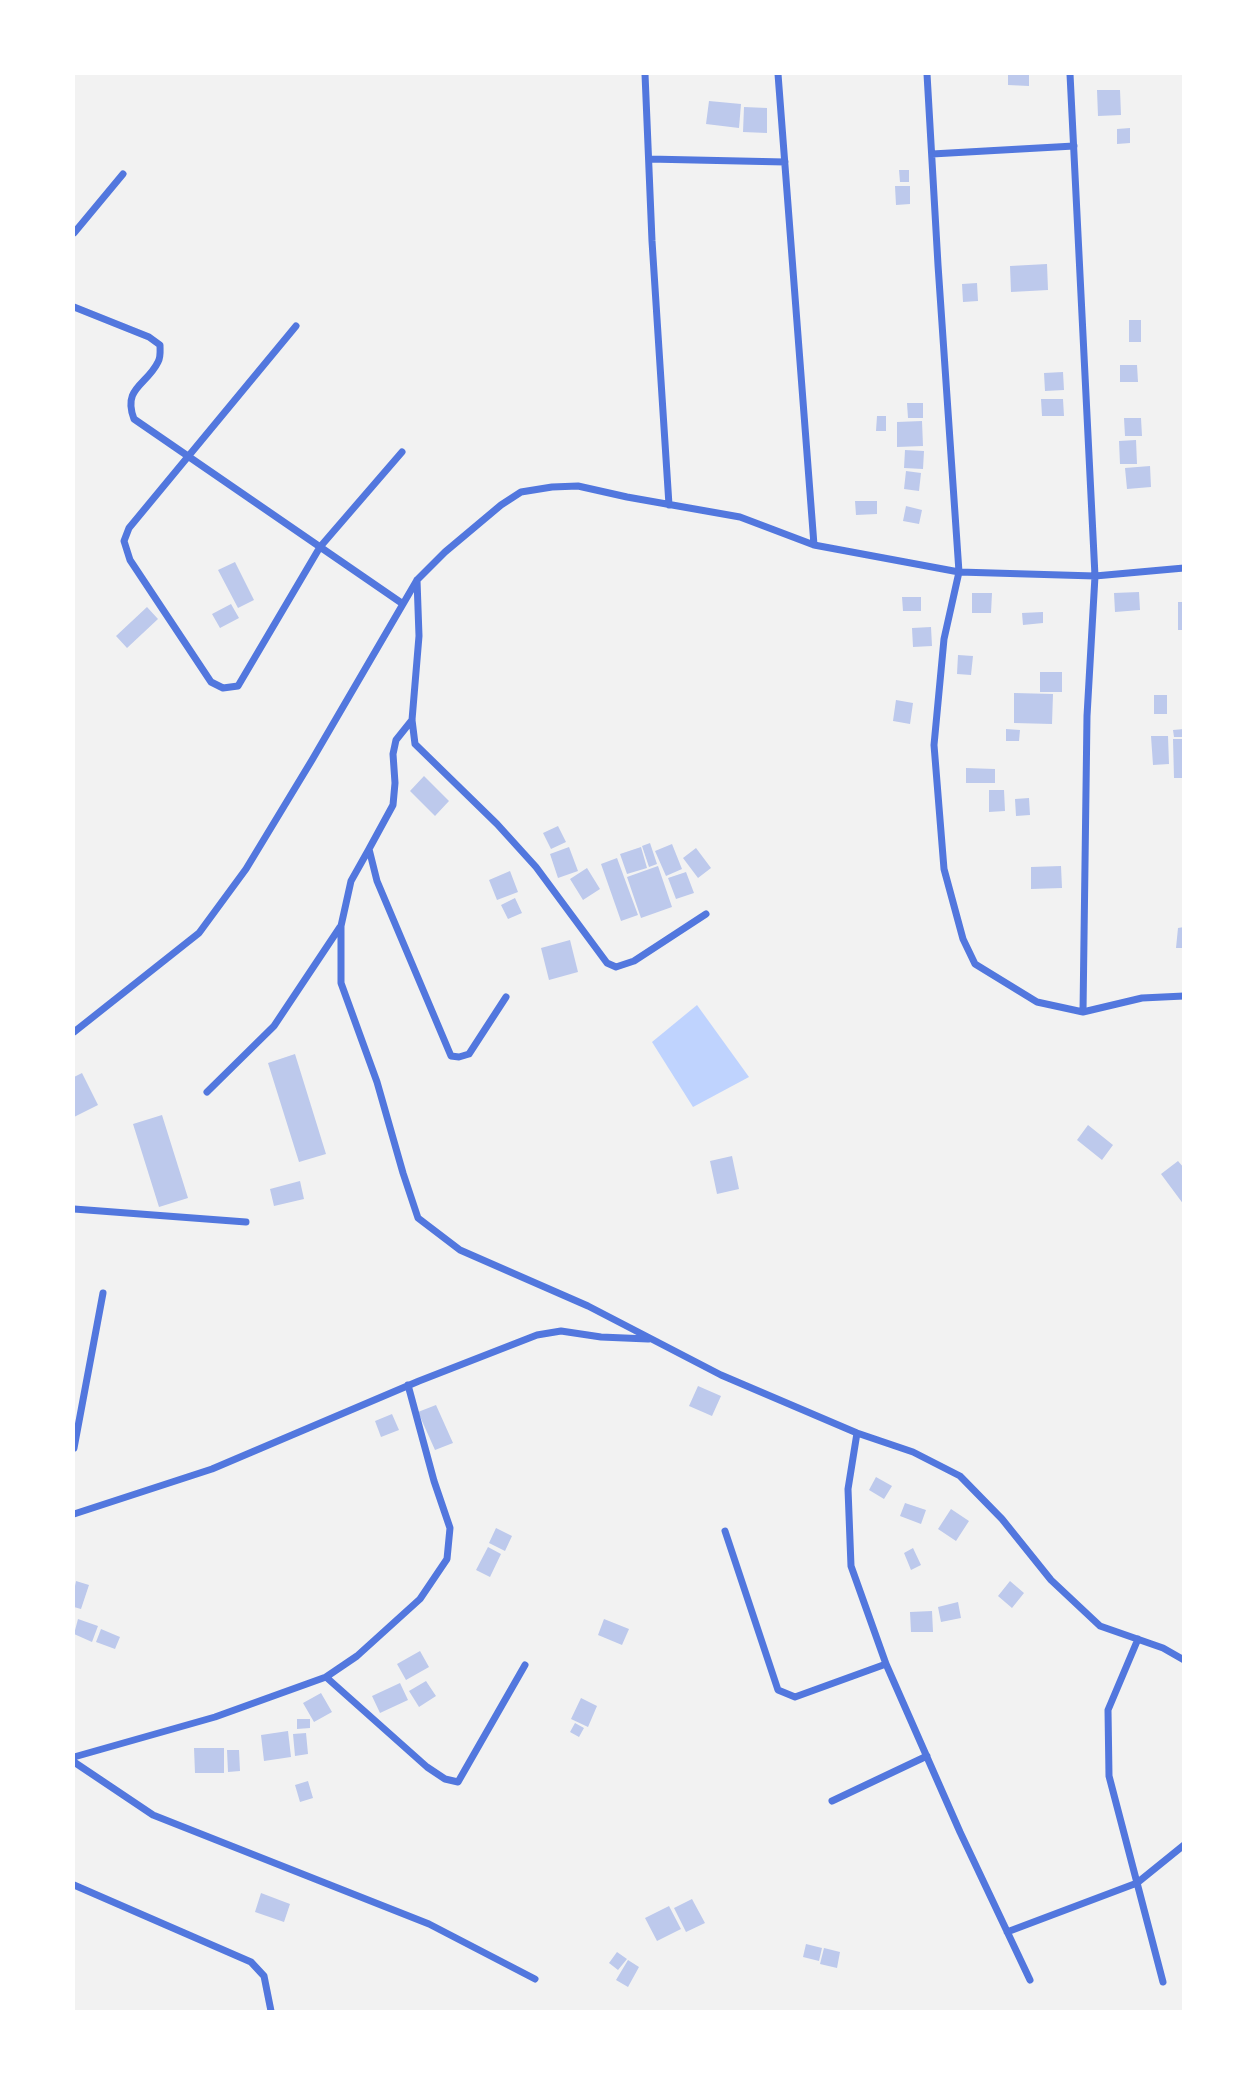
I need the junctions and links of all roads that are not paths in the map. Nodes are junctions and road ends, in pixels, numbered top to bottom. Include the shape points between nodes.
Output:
1 (645, 74) edge
2 (778, 74) edge
3 (927, 74) edge
4 (1070, 74) edge
5 (1073, 146) junction
6 (932, 154) junction
7 (649, 159) junction
8 (785, 162) junction
9 (123, 174) dead end
10 (74, 233) edge
11 (74, 307) edge
12 (296, 326) dead end
13 (402, 452) dead end
14 (188, 456) junction
15 (669, 505) junction
16 (814, 545) junction
17 (320, 547) junction
18 (1184, 568) edge
19 (959, 572) junction
20 (1095, 576) junction
21 (417, 580) junction
22 (403, 604) junction
23 (412, 720) junction
24 (369, 849) junction
25 (706, 915) dead end
26 (341, 926) junction
27 (1184, 996) edge
28 (506, 997) dead end
29 (1083, 1012) junction
30 (74, 1032) edge
31 (207, 1092) dead end
32 (74, 1209) edge
33 (246, 1222) dead end
34 (103, 1293) dead end
35 (652, 1339) junction
36 (408, 1385) junction
37 (857, 1433) junction
38 (74, 1448) edge
39 (74, 1514) edge
40 (725, 1531) dead end
41 (1138, 1639) junction
42 (1184, 1660) edge
43 (886, 1664) junction
44 (525, 1665) dead end
45 (326, 1677) junction
46 (927, 1756) junction
47 (74, 1759) edge
48 (832, 1801) dead end
49 (1184, 1845) edge
50 (1137, 1883) junction
51 (74, 1885) edge
52 (1007, 1932) junction
53 (535, 1979) dead end
54 (1030, 1980) dead end
55 (1163, 1982) dead end
56 (271, 2011) edge

1 - 7 street
2 - 8 street
3 - 6 street
4 - 5 street
5 - 6 street
5 - 20 street
6 - 19 street
7 - 8 street
7 - 15 street
8 - 16 street
9 - 10 street
11 - 14 street via 160,345 159,360 131,397 130,408 134,419
12 - 14 street
13 - 17 street
14 - 17 street
14 - 17 street via 129,528 124,541 130,560 211,682 223,688 238,686
15 - 16 street via 740,517
15 - 21 street via 578,486 521,492
16 - 19 street
17 - 22 street
18 - 20 street
19 - 20 street
19 - 29 street via 944,639 934,745 944,869 960,928 975,964 1037,1002
20 - 29 street via 1087,716
21 - 22 street
21 - 23 street via 419,636
22 - 30 street via 246,869 199,933
23 - 24 street via 396,740 393,805
23 - 25 street via 415,744 536,867 607,963 616,967 634,961
24 - 26 street via 351,881
24 - 28 street via 377,881 451,1056 469,1054
26 - 31 street via 274,1026
26 - 35 street via 341,983 418,1218 460,1251
27 - 29 street via 1142,998
32 - 33 street
34 - 38 street
35 - 36 street via 561,1331 537,1335
35 - 37 street via 721,1375
36 - 39 street via 212,1469
36 - 45 street via 450,1528 447,1559 420,1599 357,1656
37 - 41 street via 913,1452 960,1476 1051,1580 1100,1626
37 - 43 street via 848,1489 852,1566
40 - 43 street via 778,1690 795,1697
41 - 42 street
41 - 50 street via 1108,1710 1107,1749 1109,1776
43 - 46 street
44 - 45 street via 458,1782 427,1766
45 - 47 street via 215,1717
46 - 48 street
46 - 52 street
47 - 53 street via 153,1815 429,1924
49 - 50 street
50 - 52 street
50 - 55 street
51 - 56 street via 251,1962 264,1976
52 - 54 street

